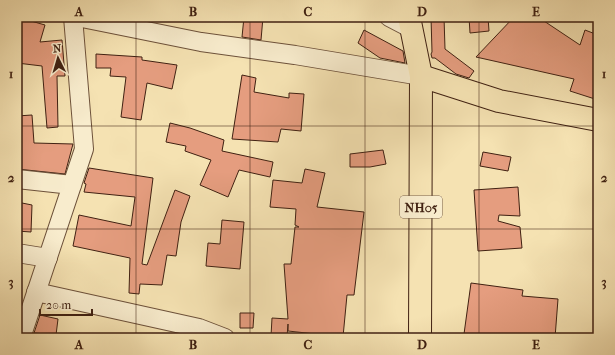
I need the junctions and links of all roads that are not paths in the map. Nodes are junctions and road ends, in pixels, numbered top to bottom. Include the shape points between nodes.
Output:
1 (73, 17) edge
2 (77, 17) edge
3 (389, 17) edge
4 (409, 22) edge
5 (421, 76) junction
6 (598, 120) edge
7 (17, 179) edge
8 (72, 186) junction
9 (17, 253) edge
10 (48, 258) junction
11 (36, 292) junction
12 (21, 338) edge
13 (225, 338) edge
14 (420, 338) edge

1 - 8 street via 84,150
2 - 5 street via 201,42
3 - 4 street
4 - 5 main road
5 - 6 main road via 500,101
5 - 14 main road, NH05
7 - 8 street
8 - 10 street
9 - 10 street
10 - 11 street
11 - 12 street
11 - 13 street via 199,328

